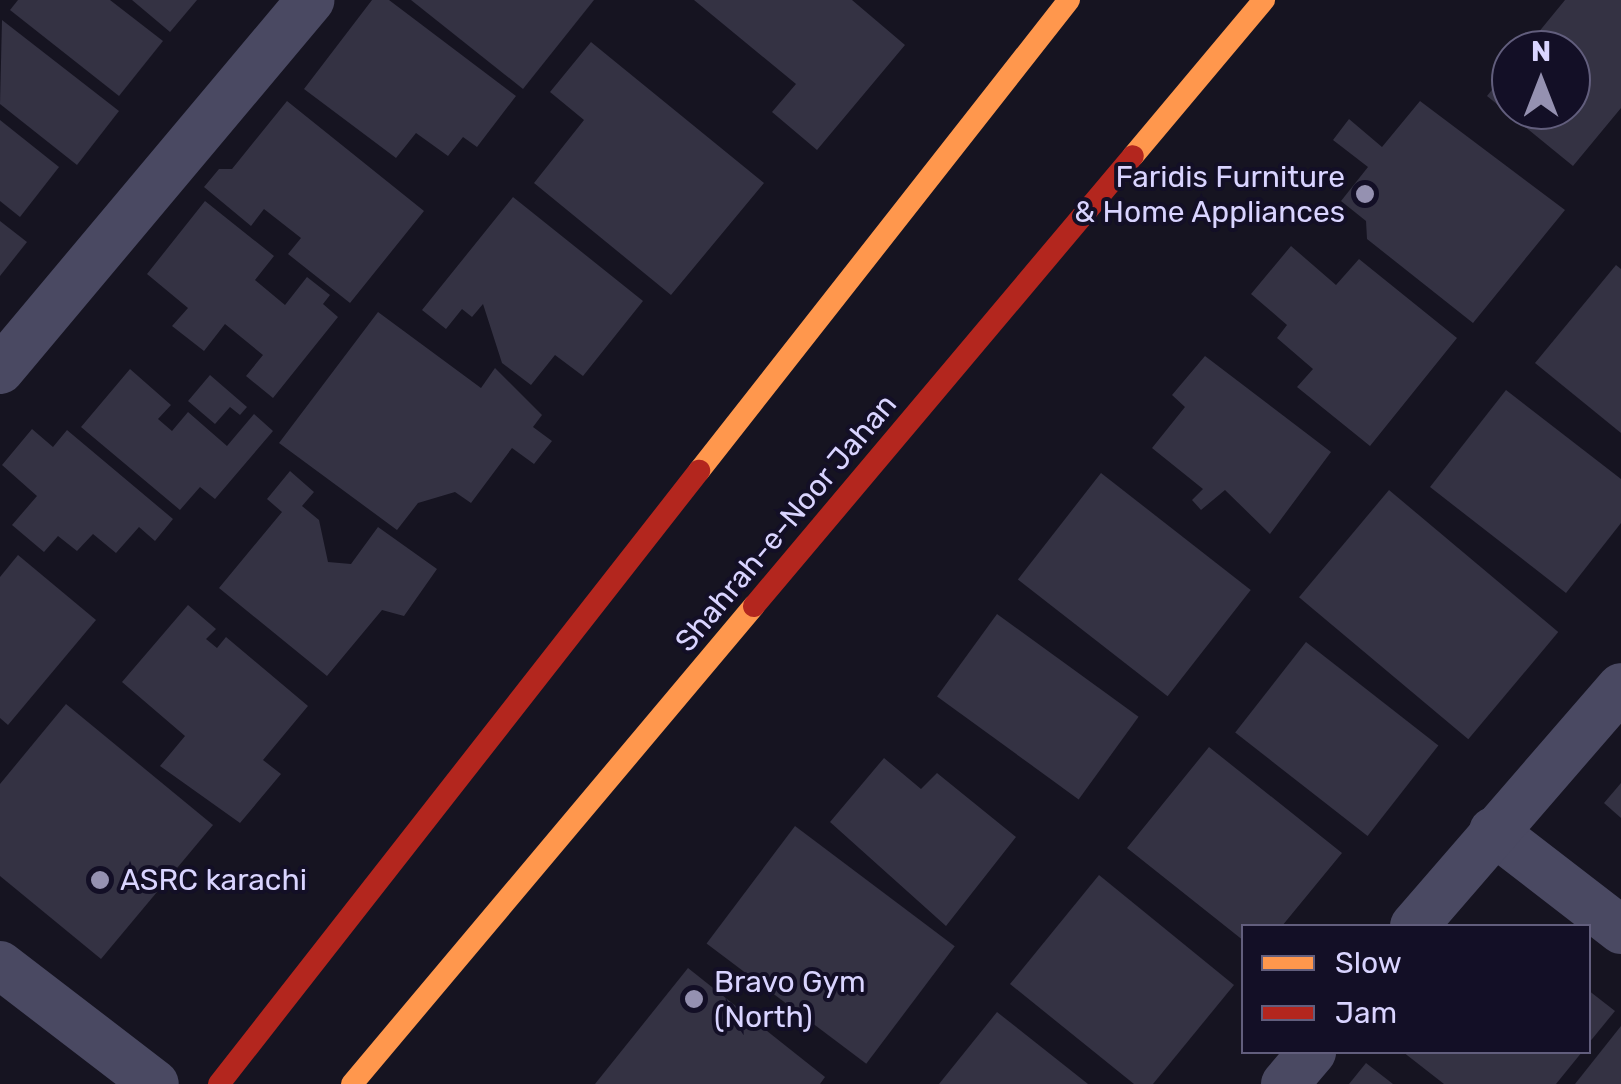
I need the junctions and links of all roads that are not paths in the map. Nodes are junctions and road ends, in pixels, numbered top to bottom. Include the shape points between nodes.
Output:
1 (310, 0) edge
2 (1069, 0) edge
3 (1264, 0) edge
4 (0, 370) edge
5 (1621, 686) edge
6 (1493, 831) junction
7 (1416, 924) edge
8 (1621, 930) edge
9 (0, 964) edge
10 (1310, 1054) edge
11 (155, 1084) edge
12 (219, 1084) edge
13 (352, 1084) edge
14 (1285, 1084) edge

1 - 4 street
2 - 12 main road
3 - 13 main road, Shahrah-e-Noor Jahan
5 - 6 street
6 - 7 street
6 - 8 street
9 - 11 street
10 - 14 street

